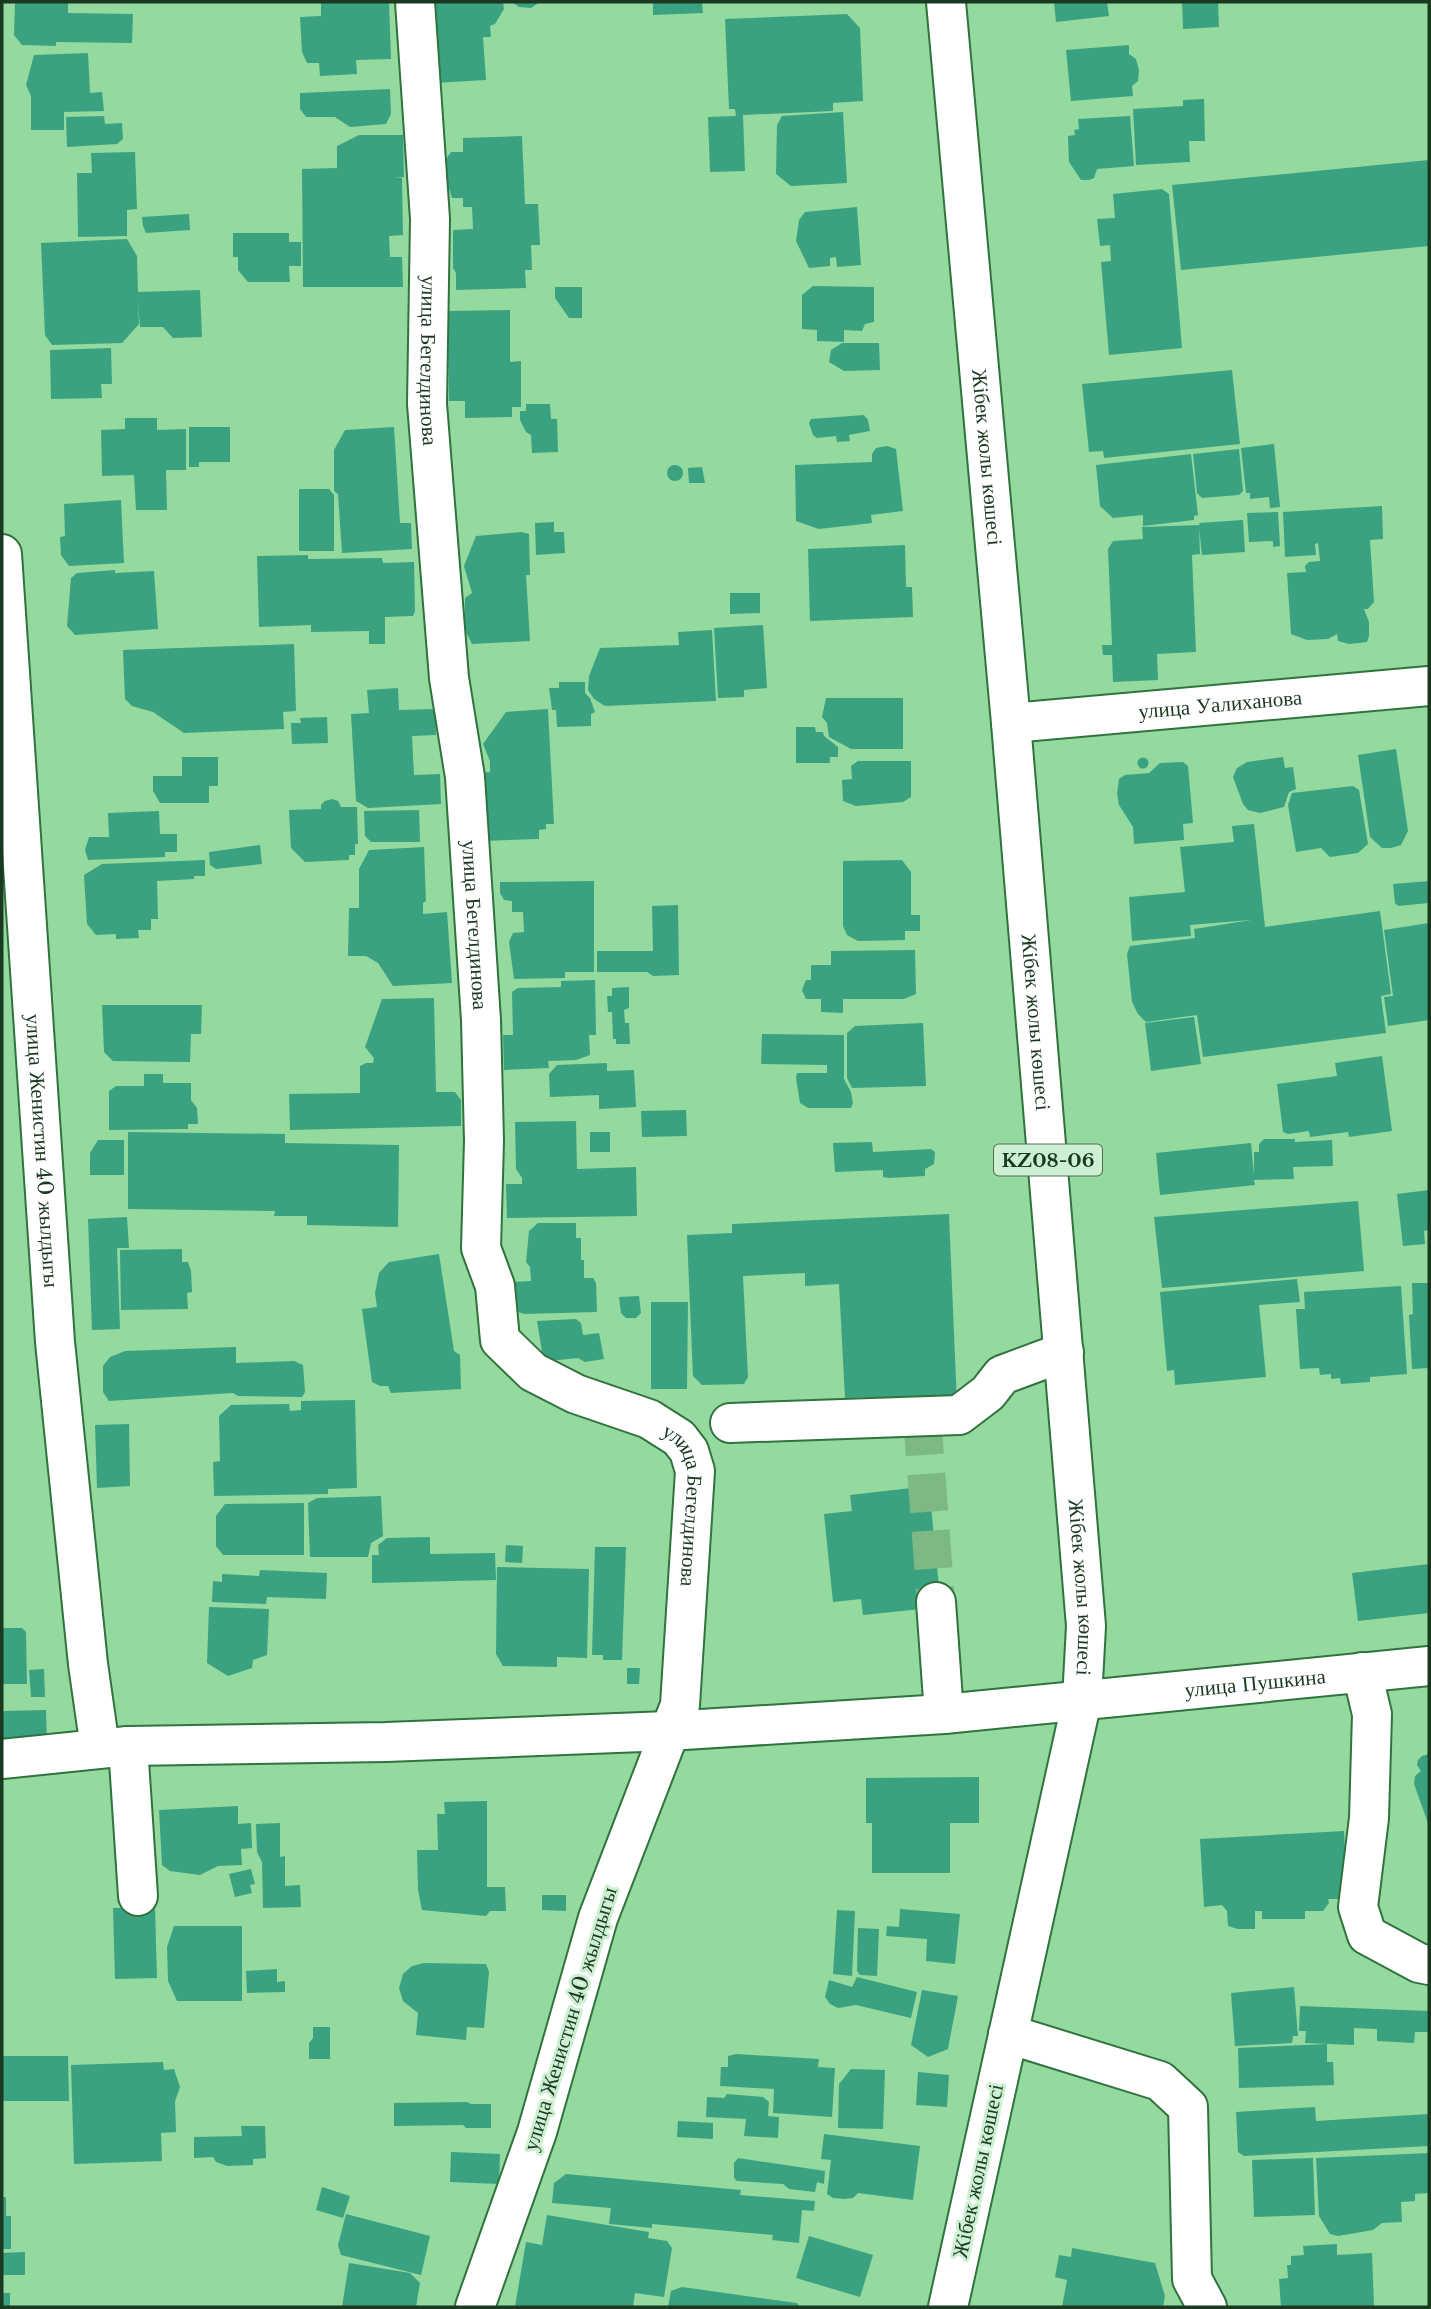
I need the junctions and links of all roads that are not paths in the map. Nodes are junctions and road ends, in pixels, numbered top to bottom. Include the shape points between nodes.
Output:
1 (415, 2) edge
2 (946, 2) edge
3 (2, 554) edge
4 (1429, 686) edge
5 (1011, 723) junction
6 (1064, 1352) junction
7 (730, 1423) dead end
8 (936, 1602) tunnel mouth
9 (1429, 1666) edge
10 (1362, 1672) junction
11 (1082, 1700) junction
12 (944, 1714) junction
13 (668, 1731) junction
14 (114, 1747) junction
15 (2, 1759) edge
16 (138, 1896) dead end
17 (1429, 1965) edge
18 (1008, 2034) junction
19 (475, 2307) edge
20 (948, 2307) edge
21 (1207, 2307) edge

1 - 13 main road, улица Бегелдинова via 430,219 427,404 449,678 465,777 481,1020 481,1248 495,1286 500,1340 533,1372 576,1394 649,1419 679,1438 689,1451 695,1471 680,1704
2 - 5 main road, Жібек жолы көшесі / KZ08-06
3 - 14 main road, улица Женистин 40 жылдыгы via 55,1342 88,1664
4 - 5 main road, улица Уалиханова
5 - 6 main road, Жібек жолы көшесі / KZ08-06
6 - 7 main road via 1002,1375 988,1393 959,1415
6 - 11 main road, Жібек жолы көшесі / KZ08-06 via 1087,1626
8 - 12 main road
9 - 10 main road, улица Пушкина
10 - 11 main road, улица Пушкина
10 - 17 main road via 1372,1714 1372,1758 1359,1907 1367,1936
11 - 12 main road, улица Пушкина
11 - 18 main road, Жібек жолы көшесі / KZ08-06
12 - 13 main road, улица Пушкина
13 - 14 main road, улица Пушкина
13 - 19 main road, улица Женистин 40 жылдыгы via 598,1918 537,2132
14 - 15 main road, улица Пушкина
14 - 16 main road, улица Женистин 40 жылдыгы
18 - 20 main road, Жібек жолы көшесі / KZ08-06
18 - 21 main road via 1160,2081 1188,2107 1192,2278

